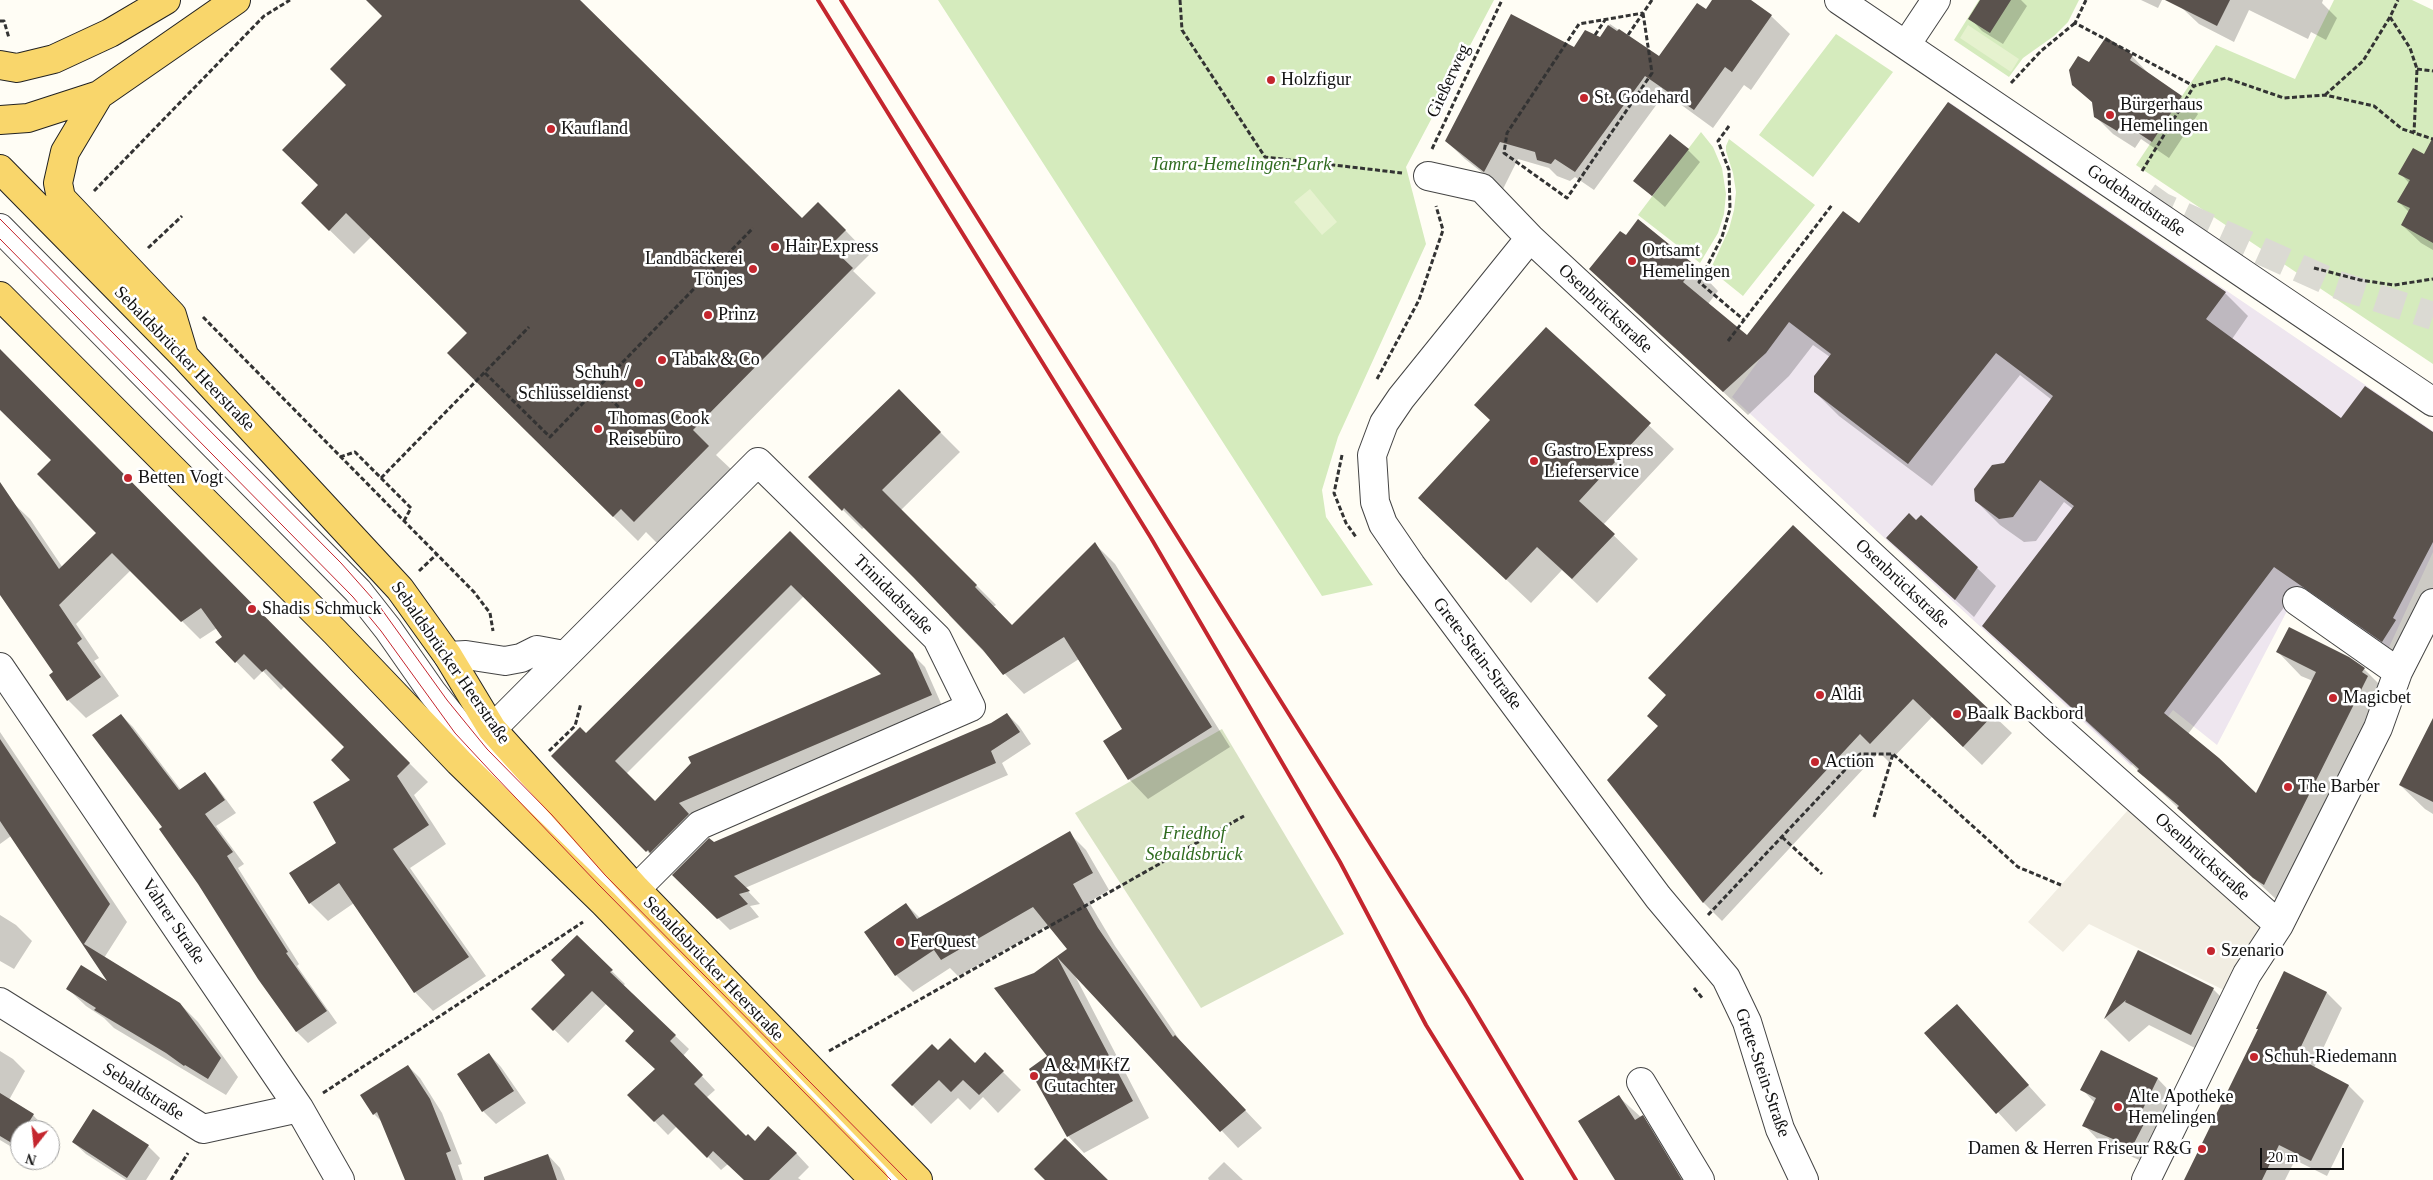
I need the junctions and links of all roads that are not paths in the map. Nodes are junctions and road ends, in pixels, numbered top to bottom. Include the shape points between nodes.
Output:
1 (166, 0) edge
2 (236, 0) edge
3 (1839, 0) edge
4 (1936, 0) edge
5 (1906, 46) junction
6 (6, 72) edge
7 (99, 95) junction
8 (0, 120) edge
9 (0, 169) edge
10 (1428, 176) road end
11 (0, 228) edge
12 (1530, 238) junction
13 (0, 296) edge
14 (186, 358) junction
15 (2433, 402) edge
16 (2298, 602) dead end
17 (2433, 603) edge
18 (564, 655) junction
19 (448, 656) junction
20 (0, 667) edge
21 (2398, 672) junction
22 (432, 692) junction
23 (476, 746) junction
24 (636, 888) junction
25 (2279, 925) junction
26 (0, 1002) edge
27 (1641, 1082) dead end
28 (299, 1108) junction
29 (340, 1180) edge
30 (874, 1180) edge
31 (900, 1180) edge
32 (918, 1180) edge
33 (1700, 1180) edge
34 (1804, 1180) edge
35 (2146, 1180) edge

1 - 6 main road via 110,33 62,55
2 - 7 main road
3 - 5 street, Godehardstraße
4 - 5 street
5 - 15 street, Godehardstraße
7 - 8 main road via 28,118
7 - 14 main road via 65,152 58,182 61,198 172,315
9 - 14 main road, Sebaldsbrücker Heerstraße
10 - 12 street via 1482,188
11 - 22 street via 358,591
12 - 25 street, Osenbrückstraße via 2054,725
12 - 34 street, Grete-Stein-Straße via 1384,423 1372,455 1375,502 1382,524 1411,565 1658,896 1726,978 1747,1022 1780,1129
13 - 23 main road, Sebaldsbrücker Heerstraße via 335,632
14 - 19 main road, Sebaldsbrücker Heerstraße via 400,589
16 - 21 street
17 - 21 street
18 - 19 street via 536,650 521,658 505,661 466,655
18 - 23 street, Trinidadstraße
18 - 24 street, Trinidadstraße via 758,462 937,638 971,707 700,825
19 - 23 main road, Sebaldsbrücker Heerstraße
20 - 28 street, Vahrer Straße
21 - 25 street via 2378,728
22 - 23 street
22 - 23 street
23 - 24 main road, Sebaldsbrücker Heerstraße
23 - 30 main road, Sebaldsbrücker Heerstraße via 604,903
23 - 31 street via 621,900
24 - 32 main road, Sebaldsbrücker Heerstraße
25 - 35 street via 2247,974
26 - 28 street, Sebaldstraße via 203,1129
27 - 33 street
28 - 29 street, Vahrer Straße

